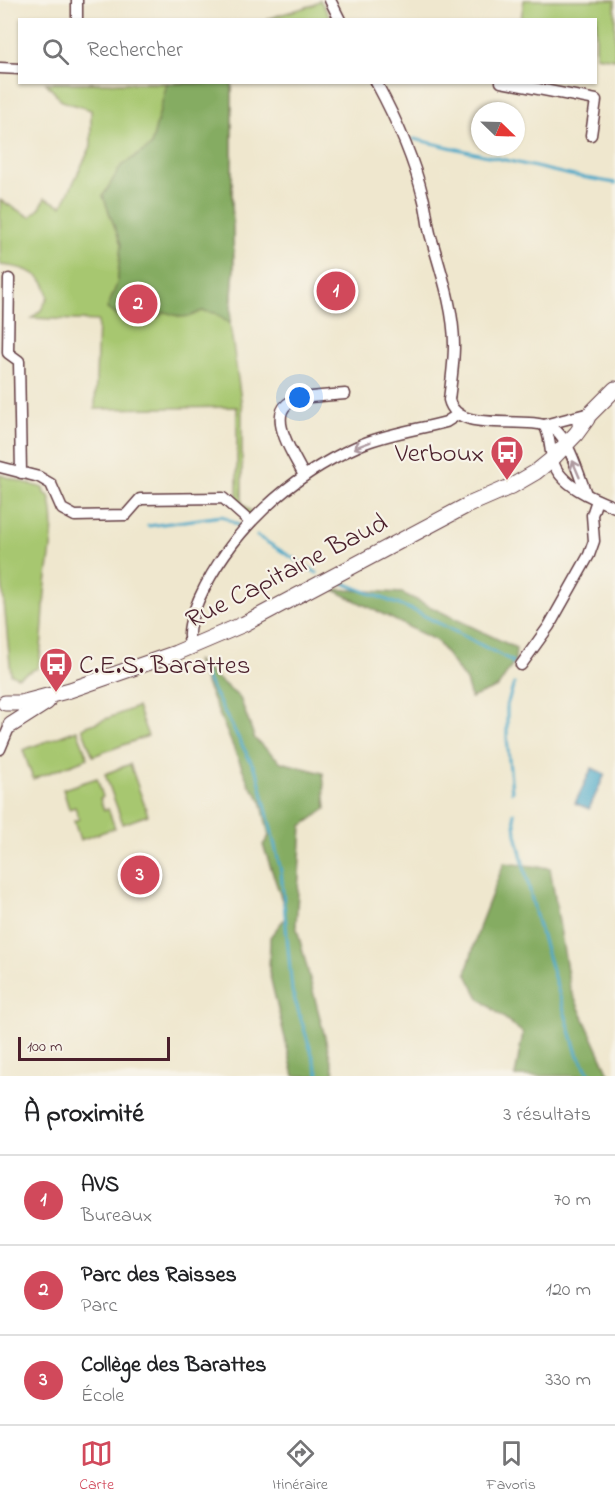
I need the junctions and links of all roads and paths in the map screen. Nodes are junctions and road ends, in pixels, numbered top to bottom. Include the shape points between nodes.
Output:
1 (77, 0) edge
2 (330, 0) edge
3 (77, 18) edge
4 (339, 18) edge
5 (0, 68) edge
6 (18, 69) edge
7 (376, 84) edge
8 (512, 84) edge
9 (591, 135) dead end
10 (9, 279) dead end
11 (615, 389) edge
12 (345, 394) dead end
13 (457, 415) junction
14 (591, 415) junction
15 (543, 425) junction
16 (566, 441) junction
17 (551, 455) junction
18 (0, 467) edge
19 (21, 472) junction
20 (304, 476) junction
21 (586, 494) junction
22 (597, 500) junction
23 (615, 507) edge
24 (253, 519) junction
25 (191, 647) junction
26 (521, 665) dead end
27 (70, 690) junction
28 (2, 699) edge
29 (6, 731) edge
30 (0, 749) edge

1 - 3 street
2 - 4 street
5 - 6 street
7 - 13 street via 397,122 423,197 451,315 454,344 449,400
8 - 9 street via 596,100
10 - 19 street via 8,353 20,361
11 - 14 main road, Rue Capitaine Baud
12 - 20 street via 302,398 282,410 280,427
13 - 15 street via 474,420
13 -> 20 street via 446,422 359,445
14 - 15 street
14 - 16 main road, Rue Capitaine Baud
15 - 16 street via 555,429
15 - 17 street
16 - 17 main road, Rue Capitaine Baud
21 -> 16 street
17 - 21 street via 554,466 573,487
17 - 25 main road, Rue Capitaine Baud via 536,472 512,486 485,496
18 - 19 street
19 - 24 street via 51,484 62,509 75,516 126,515 140,499 223,498
20 - 24 street
21 - 22 street
22 - 23 street
22 - 26 street via 592,515 594,542 589,555 549,626
24 - 25 street via 205,586 190,625
25 - 27 main road, Rue Capitaine Baud
27 - 28 main road, Rue Capitaine Baud via 21,703
27 - 29 main road, Rue Capitaine Baud via 28,713
28 - 29 main road via 12,716
29 - 30 street

